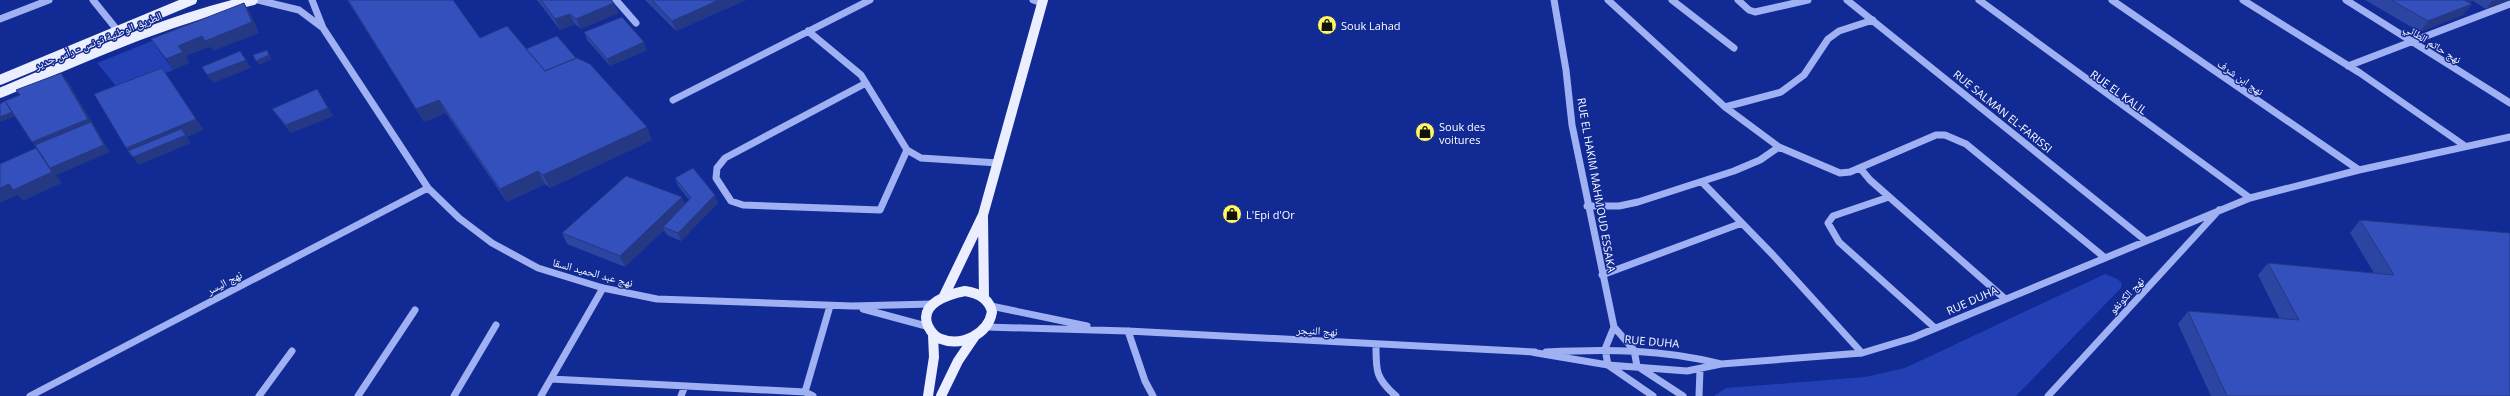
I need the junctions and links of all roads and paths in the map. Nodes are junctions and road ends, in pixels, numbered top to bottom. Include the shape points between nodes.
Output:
1 (49, 0) edge
2 (93, 0) edge
3 (192, 0) edge
4 (245, 0) edge
5 (253, 0) edge
6 (258, 0) edge
7 (312, 0) edge
8 (616, 0) edge
9 (870, 0) edge
10 (1554, 0) edge
11 (1608, 0) edge
12 (1672, 0) edge
13 (1738, 0) edge
14 (1808, 0) edge
15 (1847, 0) edge
16 (1979, 0) edge
17 (2112, 0) edge
18 (2243, 0) edge
19 (2346, 0) edge
20 (1039, 1) edge
21 (2510, 4) edge
22 (0, 19) edge
23 (1873, 20) junction
24 (636, 23) dead end
25 (323, 28) junction
26 (118, 31) junction
27 (808, 31) junction
28 (2412, 40) junction
29 (1734, 48) dead end
30 (2348, 66) junction
31 (0, 80) edge
32 (866, 83) junction
33 (0, 93) edge
34 (673, 100) dead end
35 (2510, 103) edge
36 (1725, 107) junction
37 (2510, 137) edge
38 (2465, 146) junction
39 (1778, 147) junction
40 (907, 150) junction
41 (998, 162) junction
42 (1860, 168) junction
43 (2359, 170) junction
44 (1702, 182) junction
45 (428, 188) junction
46 (1889, 197) junction
47 (2250, 198) junction
48 (1587, 206) junction
49 (2221, 208) junction
50 (983, 215) junction
51 (1742, 223) junction
52 (2145, 240) junction
53 (2104, 257) junction
54 (1602, 275) junction
55 (603, 288) junction
56 (944, 296) junction
57 (984, 297) junction
58 (2004, 298) junction
59 (932, 304) junction
60 (830, 306) junction
61 (852, 306) junction
62 (991, 306) junction
63 (415, 310) dead end
64 (496, 325) dead end
65 (986, 327) junction
66 (1614, 327) junction
67 (1935, 328) junction
68 (1102, 329) junction
69 (930, 330) junction
70 (1128, 330) junction
71 (975, 336) junction
72 (1376, 344) junction
73 (1605, 349) junction
74 (1634, 350) junction
75 (292, 351) dead end
76 (1531, 352) junction
77 (1862, 353) junction
78 (1721, 364) junction
79 (1608, 365) junction
80 (1638, 366) junction
81 (1700, 370) junction
82 (551, 379) junction
83 (685, 386) junction
84 (806, 392) junction
85 (30, 396) edge
86 (259, 396) edge
87 (358, 396) edge
88 (454, 396) edge
89 (541, 396) edge
90 (681, 396) edge
91 (814, 396) edge
92 (928, 396) edge
93 (942, 396) edge
94 (1153, 396) edge
95 (1396, 396) edge
96 (1653, 396) edge
97 (1683, 396) edge
98 (1699, 396) edge
99 (2048, 396) edge

1 - 22 street
2 - 26 street
3 - 26 main road, الطريق الوطنية تونس - رأس جدير
4 - 5 main road
5 - 6 main road
5 - 33 main road, الطريق الوطنية تونس - رأس جدير via 214,8 179,20
6 - 25 street via 299,10
7 - 25 street
8 - 24 street
9 - 27 street
10 - 48 street, RUE EL HAKIM MAHMOUD ESSAKA
11 - 36 street
12 - 29 street
13 - 14 street via 1755,12
15 - 23 street, RUE SALMAN EL-FARISSI
16 - 47 street, RUE EL KALIL via 2117,104
17 - 43 street, نهج ابن شرف
18 - 30 street
19 - 28 street, نهج حاتم الطائي
20 - 41 main road
21 - 28 street
23 - 36 street via 1833,35 1804,75 1782,92
23 - 52 street, RUE SALMAN EL-FARISSI
25 - 45 street, نهج عبد الحميد السقا
26 - 31 main road, الطريق الوطنية تونس - رأس جدير
27 - 32 street via 861,75
27 - 34 street
28 - 30 street
28 - 35 street, نهج حاتم الطائي
30 - 38 street
32 - 40 street
32 - 40 street via 726,158 717,168 716,178 731,201 743,205 880,210
36 - 39 street
37 - 38 street, RUE DUHA
38 - 43 street, RUE DUHA
39 - 42 street via 1840,172
39 - 44 street via 1760,160
40 - 41 street via 921,158
41 - 50 main road
42 - 46 street
42 - 53 street via 1936,135 1956,139 1966,144
43 - 47 street, RUE DUHA
44 - 48 street via 1619,206
44 - 51 street
45 - 55 street, نهج عبد الحميد السقا via 458,218 492,243 538,268
45 - 85 street, نهج اليسر
46 - 58 street
46 - 67 street via 1833,216 1828,223 1839,242
47 - 49 street, RUE DUHA
48 - 54 street, RUE EL HAKIM MAHMOUD ESSAKA
49 - 52 street, RUE DUHA
49 - 99 street, نهج الكونغو
50 - 56 main road
50 - 57 main road
51 - 54 street
51 - 77 street
52 - 53 street, RUE DUHA
53 - 58 street, RUE DUHA
54 - 66 street, RUE EL HAKIM MAHMOUD ESSAKA
55 - 60 street, نهج عبد الحميد السقا via 657,299
55 - 82 street
56 - 57 main road via 965,291
56 - 59 main road
57 - 62 main road
58 - 67 street, RUE DUHA
59 - 61 street, نهج عبد الحميد السقا
59 - 69 main road via 925,318
60 - 61 street, نهج عبد الحميد السقا
60 - 84 street
61 - 69 street, نهج عبد الحميد السقا via 884,313
62 - 65 main road via 991,320
62 - 68 street
63 - 87 street
64 - 88 street
65 - 68 street
65 - 71 main road
66 - 73 street
66 - 74 street
67 - 77 street, RUE DUHA via 1890,346
68 - 70 street, نهج النيجر
69 - 71 main road via 953,341
69 - 92 main road via 934,357
70 - 72 street, نهج النيجر
70 - 94 street via 1145,381
71 - 93 main road via 958,361
72 - 76 street, نهج النيجر
72 - 95 street via 1376,375 1381,384
73 - 74 street, RUE DUHA
73 - 76 street, نهج النيجر
73 - 79 street
74 - 78 street, RUE DUHA via 1685,355
74 - 80 street
75 - 86 street
76 - 79 street, نهج النيجر
77 - 78 street, RUE DUHA
78 - 81 street, RUE DUHA
79 - 80 street, RUE DUHA
79 - 96 street
80 - 81 street, RUE DUHA
80 - 97 street
81 - 98 street
82 - 83 street
82 - 89 street
83 - 84 street
83 - 90 street
84 - 91 street

